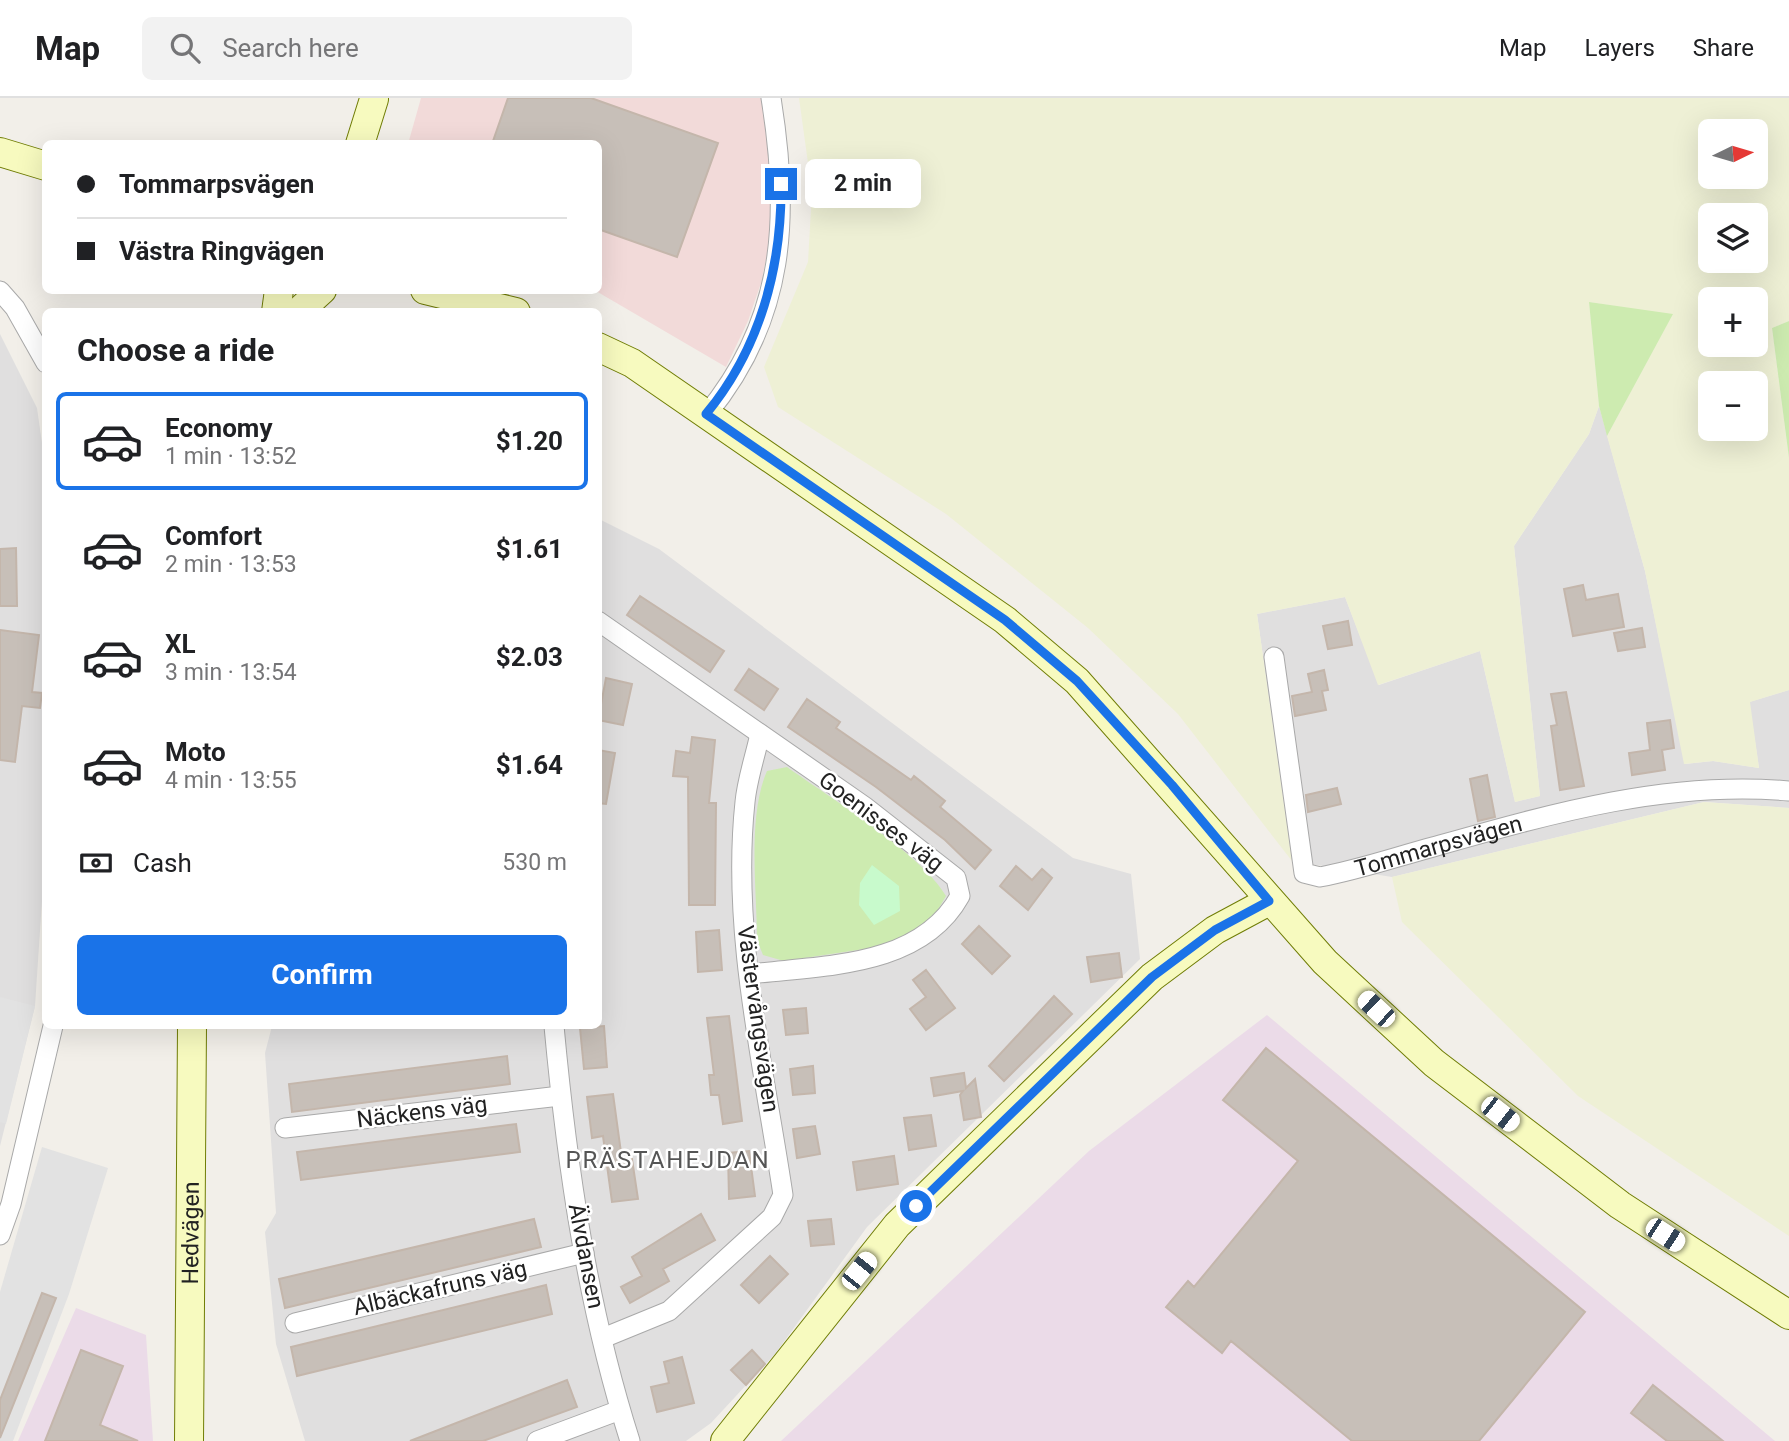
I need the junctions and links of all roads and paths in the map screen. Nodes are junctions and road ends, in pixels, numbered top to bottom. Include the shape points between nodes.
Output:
1 (771, 98) edge
2 (374, 99) edge
3 (361, 140) edge
4 (374, 140) edge
5 (0, 152) edge
6 (42, 165) edge
7 (0, 291) edge
8 (318, 294) edge
9 (448, 294) edge
10 (302, 308) edge
11 (501, 308) edge
12 (602, 349) edge
13 (42, 356) edge
14 (706, 414) junction
15 (602, 624) edge
16 (1274, 657) dead end
17 (760, 734) junction
18 (1789, 791) edge
19 (1269, 901) junction
20 (751, 974) junction
21 (52, 1029) edge
22 (192, 1029) edge
23 (554, 1029) edge
24 (560, 1096) junction
25 (285, 1128) dead end
26 (0, 1235) edge
27 (584, 1254) junction
28 (1789, 1315) edge
29 (295, 1322) dead end
30 (603, 1338) junction
31 (620, 1410) junction
32 (189, 1441) edge
33 (537, 1441) edge
34 (630, 1441) edge
35 (725, 1441) edge

1 - 14 street via 781,161 782,229 772,288 740,364
2 - 3 main road
2 - 4 main road
5 - 6 main road
7 - 13 street
8 - 10 main road
9 - 11 main road
12 - 14 main road via 632,363
14 - 19 main road via 1005,620 1077,681
15 - 17 street, Goenisses väg
16 - 18 street, Tommarpsvägen via 1304,873 1320,877 1525,821 1646,794 1718,788
17 - 20 street, Västervångsvägen via 745,801 741,891
17 - 20 street, Goenisses väg via 864,806 956,878 960,896 951,912 928,933 892,954
19 - 28 main road via 1325,962 1434,1063 1620,1205
19 - 35 main road via 1215,930 1152,977 897,1225
20 - 30 street, Västervångsvägen via 783,1195 772,1217 668,1311
21 - 26 street
22 - 32 main road, Hedvägen
23 - 24 street, Älvdansen
24 - 25 street, Näckens väg
24 - 27 street, Älvdansen
27 - 29 street, Albäckafruns väg
27 - 30 street, Älvdansen
30 - 31 street, Älvdansen
31 - 33 street
31 - 34 street, Älvdansen

